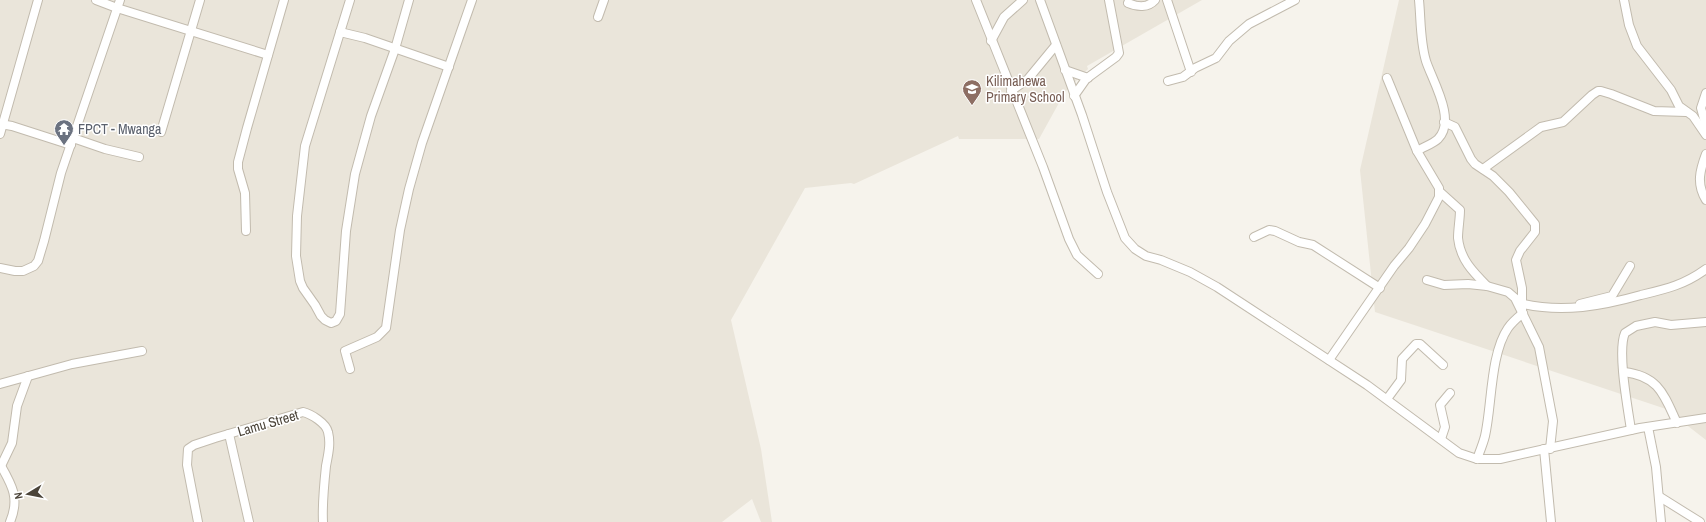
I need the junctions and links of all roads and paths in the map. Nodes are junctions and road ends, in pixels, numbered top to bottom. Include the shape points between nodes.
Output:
1 (38, 0) edge
2 (96, 0) edge
3 (200, 0) edge
4 (284, 0) edge
5 (350, 0) edge
6 (409, 0) edge
7 (472, 0) edge
8 (604, 0) edge
9 (976, 0) edge
10 (1023, 0) edge
11 (1040, 0) edge
12 (1109, 0) edge
13 (1155, 0) edge
14 (1167, 0) edge
15 (1296, 0) edge
16 (1419, 0) edge
17 (1624, 0) edge
18 (118, 4) edge
19 (1128, 4) dead end
20 (598, 17) dead end
21 (190, 30) junction
22 (340, 32) junction
23 (991, 41) junction
24 (1056, 45) junction
25 (395, 49) junction
26 (268, 55) junction
27 (450, 67) junction
28 (1065, 70) junction
29 (1191, 72) junction
30 (1088, 78) junction
31 (1387, 78) dead end
32 (1168, 80) dead end
33 (1012, 91) junction
34 (1706, 94) edge
35 (1074, 96) junction
36 (1686, 112) junction
37 (1444, 122) junction
38 (1, 125) edge
39 (1706, 126) edge
40 (161, 132) dead end
41 (0, 134) edge
42 (1706, 135) edge
43 (72, 141) junction
44 (1417, 151) junction
45 (1706, 154) edge
46 (139, 158) dead end
47 (1483, 169) junction
48 (1440, 192) junction
49 (1706, 200) edge
50 (246, 231) dead end
51 (1254, 237) dead end
52 (1630, 266) dead end
53 (0, 268) edge
54 (1706, 269) edge
55 (1098, 274) dead end
56 (1427, 280) dead end
57 (1487, 286) junction
58 (1380, 288) junction
59 (1566, 308) junction
60 (1522, 309) junction
61 (1706, 322) edge
62 (142, 351) dead end
63 (1329, 360) junction
64 (1443, 365) dead end
65 (350, 369) dead end
66 (1624, 372) junction
67 (28, 376) junction
68 (0, 384) edge
69 (1450, 393) dead end
70 (1387, 399) junction
71 (1706, 418) edge
72 (1677, 423) junction
73 (1648, 427) junction
74 (1631, 430) junction
75 (229, 434) junction
76 (1441, 439) junction
77 (1547, 449) junction
78 (1477, 459) junction
79 (1, 465) edge
80 (1660, 497) junction
81 (10, 522) edge
82 (198, 522) edge
83 (249, 522) edge
84 (323, 522) edge
85 (1551, 522) edge
86 (1661, 522) edge
87 (1700, 522) edge

1 - 38 street
2 - 18 street
3 - 21 street
4 - 26 street
5 - 22 street
6 - 25 street
7 - 27 street
8 - 20 street
9 - 23 street
10 - 23 street via 1004,17
11 - 24 street
12 - 30 street via 1119,53
13 - 19 street via 1142,6
14 - 29 street
15 - 29 street via 1249,24 1229,41 1216,58
16 - 37 street via 1424,52 1444,106
17 - 36 street via 1637,46 1671,90 1679,106
18 - 21 street
18 - 43 street
21 - 26 street
21 - 40 street
22 - 25 street
22 - 25 street via 305,146 296,238 296,256 303,288 321,316 331,323 336,321 340,314 346,231 355,174 371,116
23 - 33 street
24 - 28 street
24 - 33 street via 1028,79
25 - 27 street
26 - 50 street via 238,162 244,193
27 - 65 street via 422,143 409,189 400,230 386,328 377,337 345,351
28 - 30 street
28 - 35 street
29 - 32 street via 1183,77
30 - 35 street
31 - 44 street
33 - 55 street via 1069,239 1077,255
34 - 39 street via 1701,108
35 - 63 street via 1109,199 1125,238 1135,249 1146,256 1190,272 1217,287
36 - 42 street
36 - 47 street via 1654,111 1598,91 1563,122 1541,127
37 - 44 street via 1438,139
37 - 47 street via 1455,127 1471,159
38 - 41 street
38 - 43 street
43 - 46 street
43 - 53 street via 38,261 30,269 23,271
44 - 48 street
45 - 49 street via 1699,178 1701,193
47 - 60 street via 1509,192 1536,227 1516,260 1522,288
48 - 57 street via 1460,210 1458,240 1461,253 1469,267
48 - 58 street via 1410,248
51 - 58 street via 1269,230 1313,245
52 - 59 street via 1612,296
54 - 59 street via 1691,280 1667,289 1601,305
56 - 57 street via 1444,285
57 - 60 street via 1512,295
58 - 63 street
59 - 60 street
60 - 77 street via 1539,347 1552,413 1553,429
60 - 78 street via 1506,330 1500,346 1485,436
61 - 66 street via 1671,325 1655,322 1629,329 1622,343
62 - 67 street via 72,364
63 - 70 street
64 - 70 street via 1420,344 1416,344 1402,359 1401,380
66 - 72 street via 1648,378 1656,385 1665,397
66 - 74 street
67 - 68 street
67 - 79 street via 17,406 12,443
69 - 76 street via 1440,405 1445,427
70 - 76 street
71 - 72 street
72 - 73 street
73 - 74 street
73 - 80 street
74 - 77 street
75 - 82 street, Lamu Street via 188,448 187,465
75 - 83 street
75 - 84 street, Lamu Street via 303,412 322,423 328,431 329,447 323,496
76 - 78 street via 1459,453
77 - 78 street via 1500,459
77 - 85 street
79 - 81 street via 15,495 15,506
80 - 86 street
80 - 87 street

